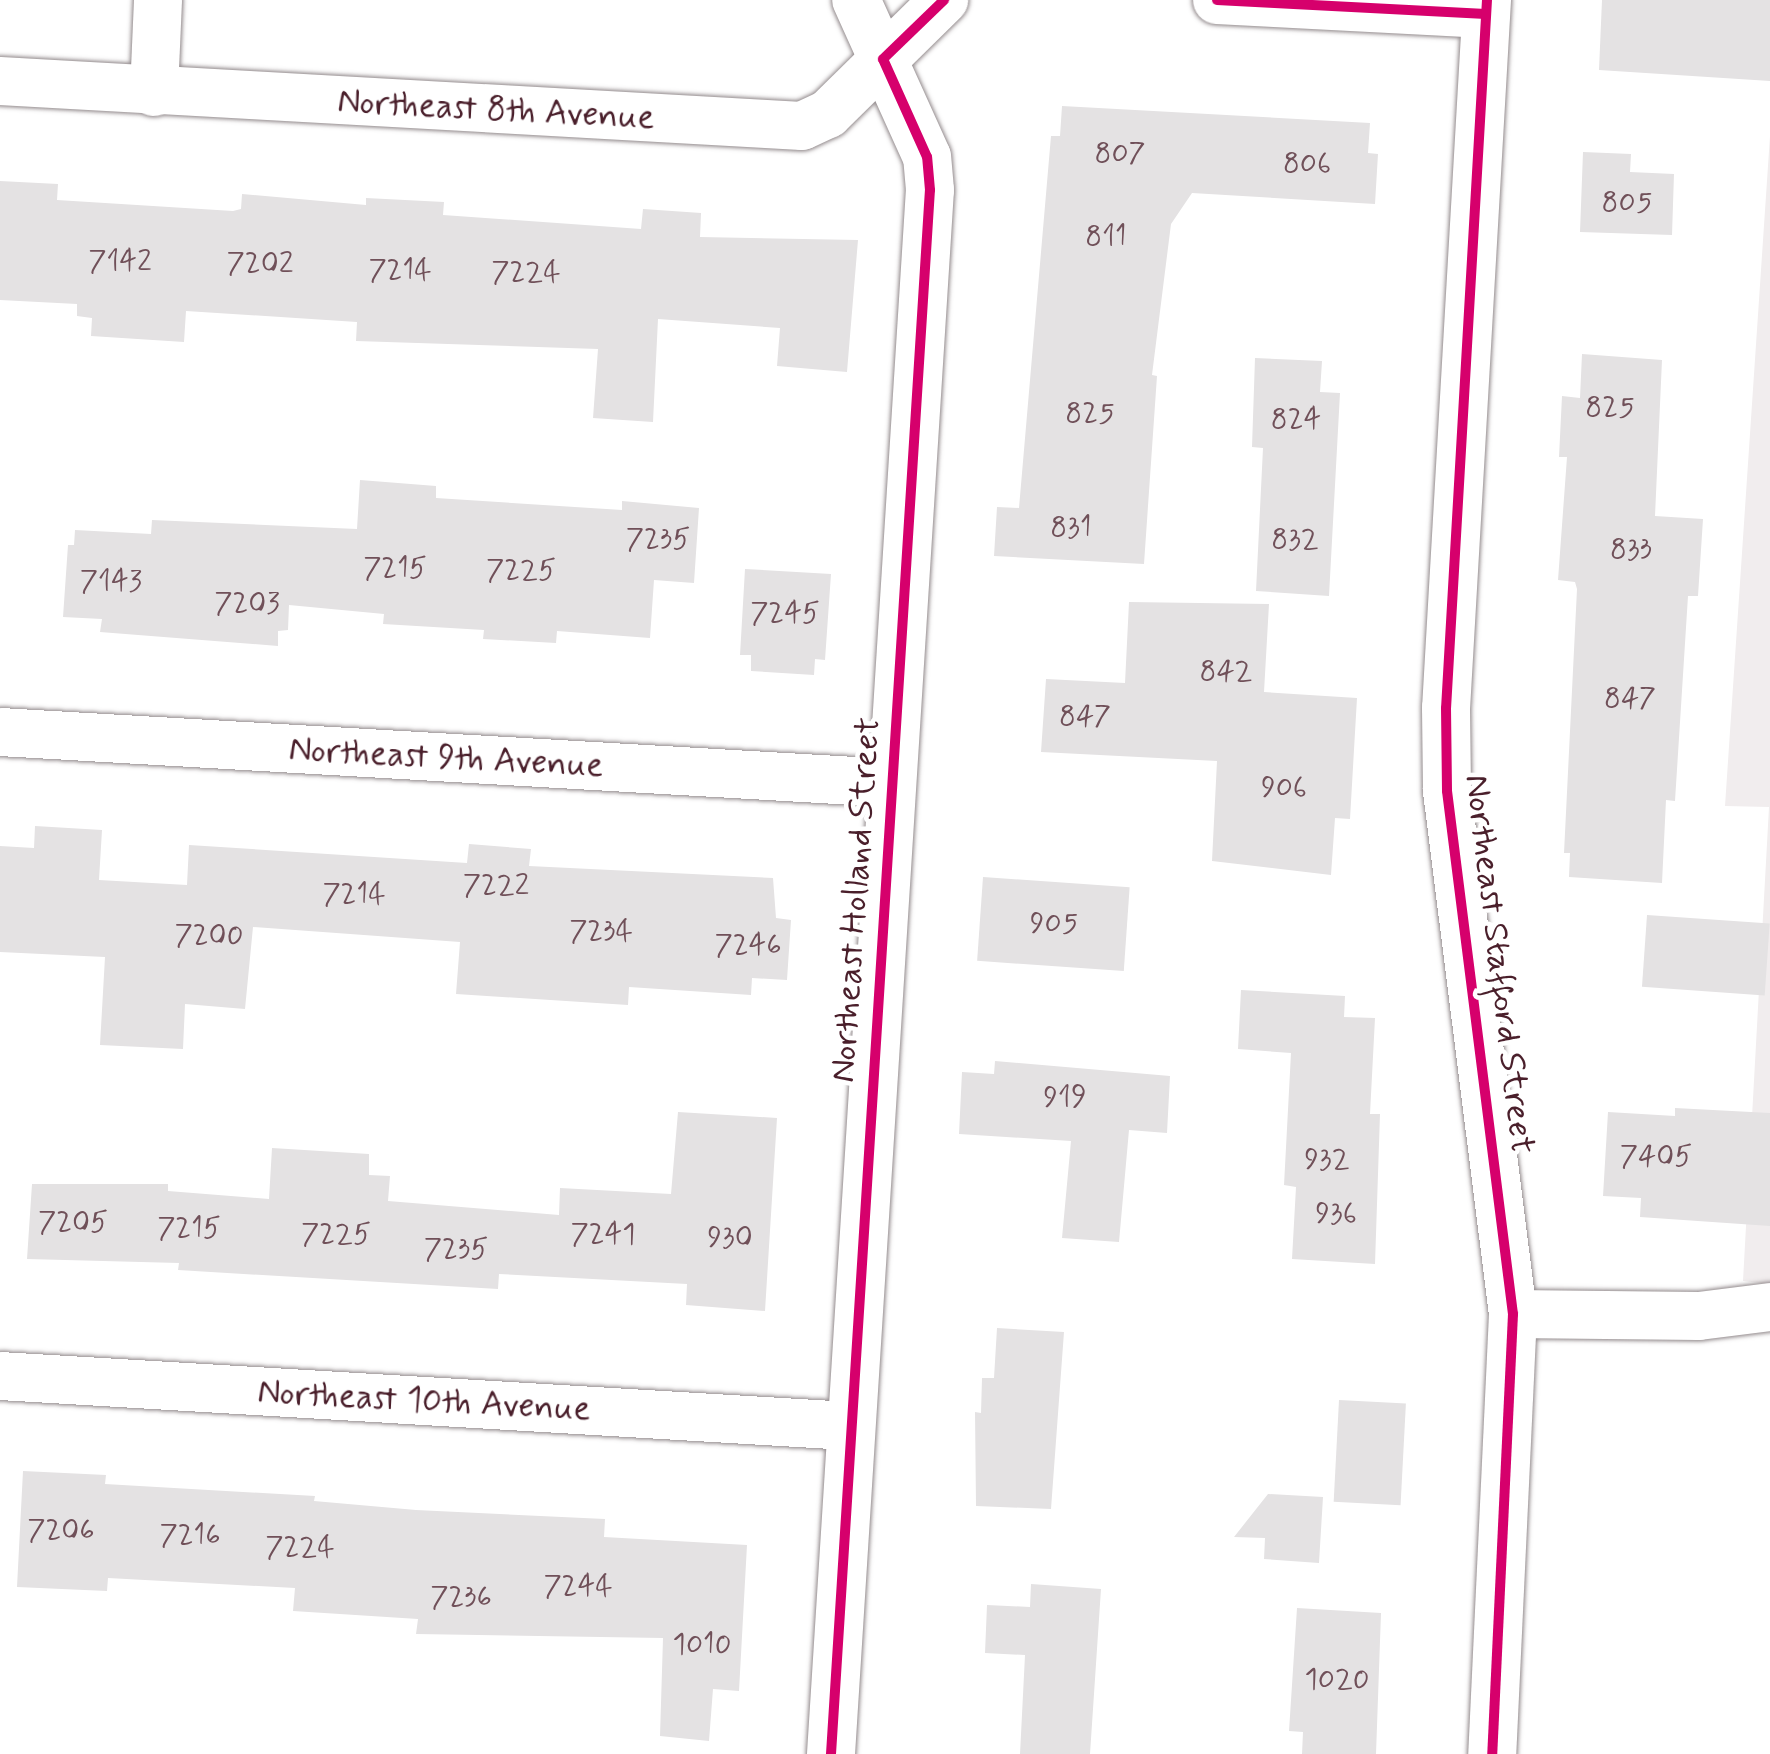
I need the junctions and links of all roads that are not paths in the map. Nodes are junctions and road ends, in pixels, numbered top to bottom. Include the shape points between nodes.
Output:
1 (158, 0) edge
2 (856, 0) edge
3 (944, 0) edge
4 (1217, 0) edge
5 (1487, 7) edge
6 (883, 59) junction
7 (0, 81) edge
8 (154, 92) junction
9 (0, 732) edge
10 (892, 783) junction
11 (1770, 1307) edge
12 (1513, 1314) junction
13 (0, 1376) edge
14 (849, 1426) junction
15 (831, 1754) edge
16 (1492, 1754) edge

1 - 8 street
2 - 6 street, Northeast Holland Street
3 - 6 street, Northeast 8th Avenue
4 - 5 street
5 - 12 street, Northeast Stafford Street via 1446,791
6 - 8 street, Northeast 8th Avenue via 828,114 802,126
6 - 10 street, Northeast Holland Street via 927,157 930,190
7 - 8 street, Northeast 8th Avenue
9 - 10 street, Northeast 9th Avenue
10 - 14 street, Northeast Holland Street
11 - 12 street via 1699,1316
12 - 16 street, Northeast Stafford Street
13 - 14 street, Northeast 10th Avenue
14 - 15 street, Northeast Holland Street

